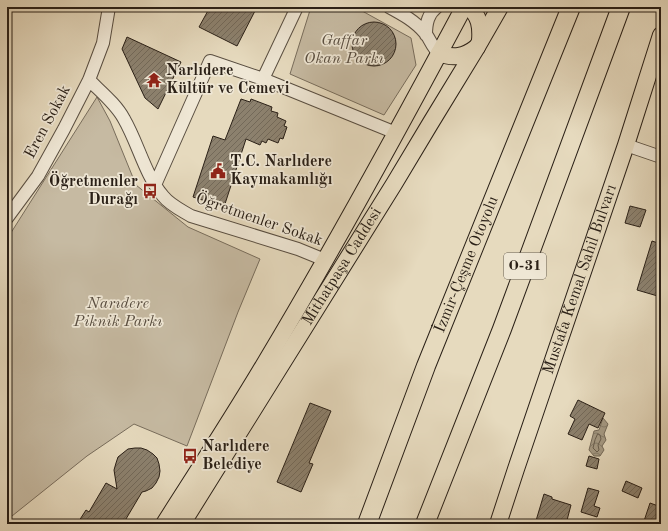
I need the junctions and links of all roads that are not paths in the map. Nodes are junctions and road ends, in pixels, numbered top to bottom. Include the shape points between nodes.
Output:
1 (109, 7) edge
2 (297, 7) edge
3 (389, 7) edge
4 (438, 7) edge
5 (464, 7) edge
6 (468, 7) edge
7 (500, 7) edge
8 (571, 7) edge
9 (621, 7) edge
10 (426, 35) junction
11 (661, 35) edge
12 (478, 44) junction
13 (439, 53) junction
14 (263, 79) junction
15 (89, 80) junction
16 (396, 133) junction
17 (626, 145) junction
18 (661, 157) edge
19 (155, 184) junction
20 (7, 218) edge
21 (325, 260) junction
22 (502, 329) junction
23 (164, 524) edge
24 (182, 524) edge
25 (367, 524) edge
26 (425, 524) edge
27 (433, 524) edge
28 (498, 524) edge

1 - 15 street via 103,43
2 - 14 street
3 - 10 street via 421,28
4 - 10 street via 428,18
5 - 13 main road, Mithatpaşa Caddesi
6 - 12 main road via 477,16 480,25
7 - 12 main road, Mithatpaşa Caddesi
8 - 25 highway, İzmir-Çeşme Otoyolu via 426,366
9 - 22 highway, O-31
10 - 13 street
11 - 17 main road, Mustafa Kemal Sahil Bulvarı
12 - 13 main road via 469,53 454,57
12 - 24 main road, Mithatpaşa Caddesi
13 - 16 main road, Mithatpaşa Caddesi
14 - 16 street
14 - 19 street via 210,61
15 - 19 street, Öğretmenler Sokak via 117,108 124,119
15 - 20 street, Eren Sokak via 38,176
16 - 21 main road, Mithatpaşa Caddesi
17 - 18 street
17 - 28 main road, Mustafa Kemal Sahil Bulvarı
19 - 21 street, Öğretmenler Sokak via 164,197 190,216 298,249
21 - 23 main road, Mithatpaşa Caddesi via 261,371
22 - 26 highway, O-31
22 - 27 highway

